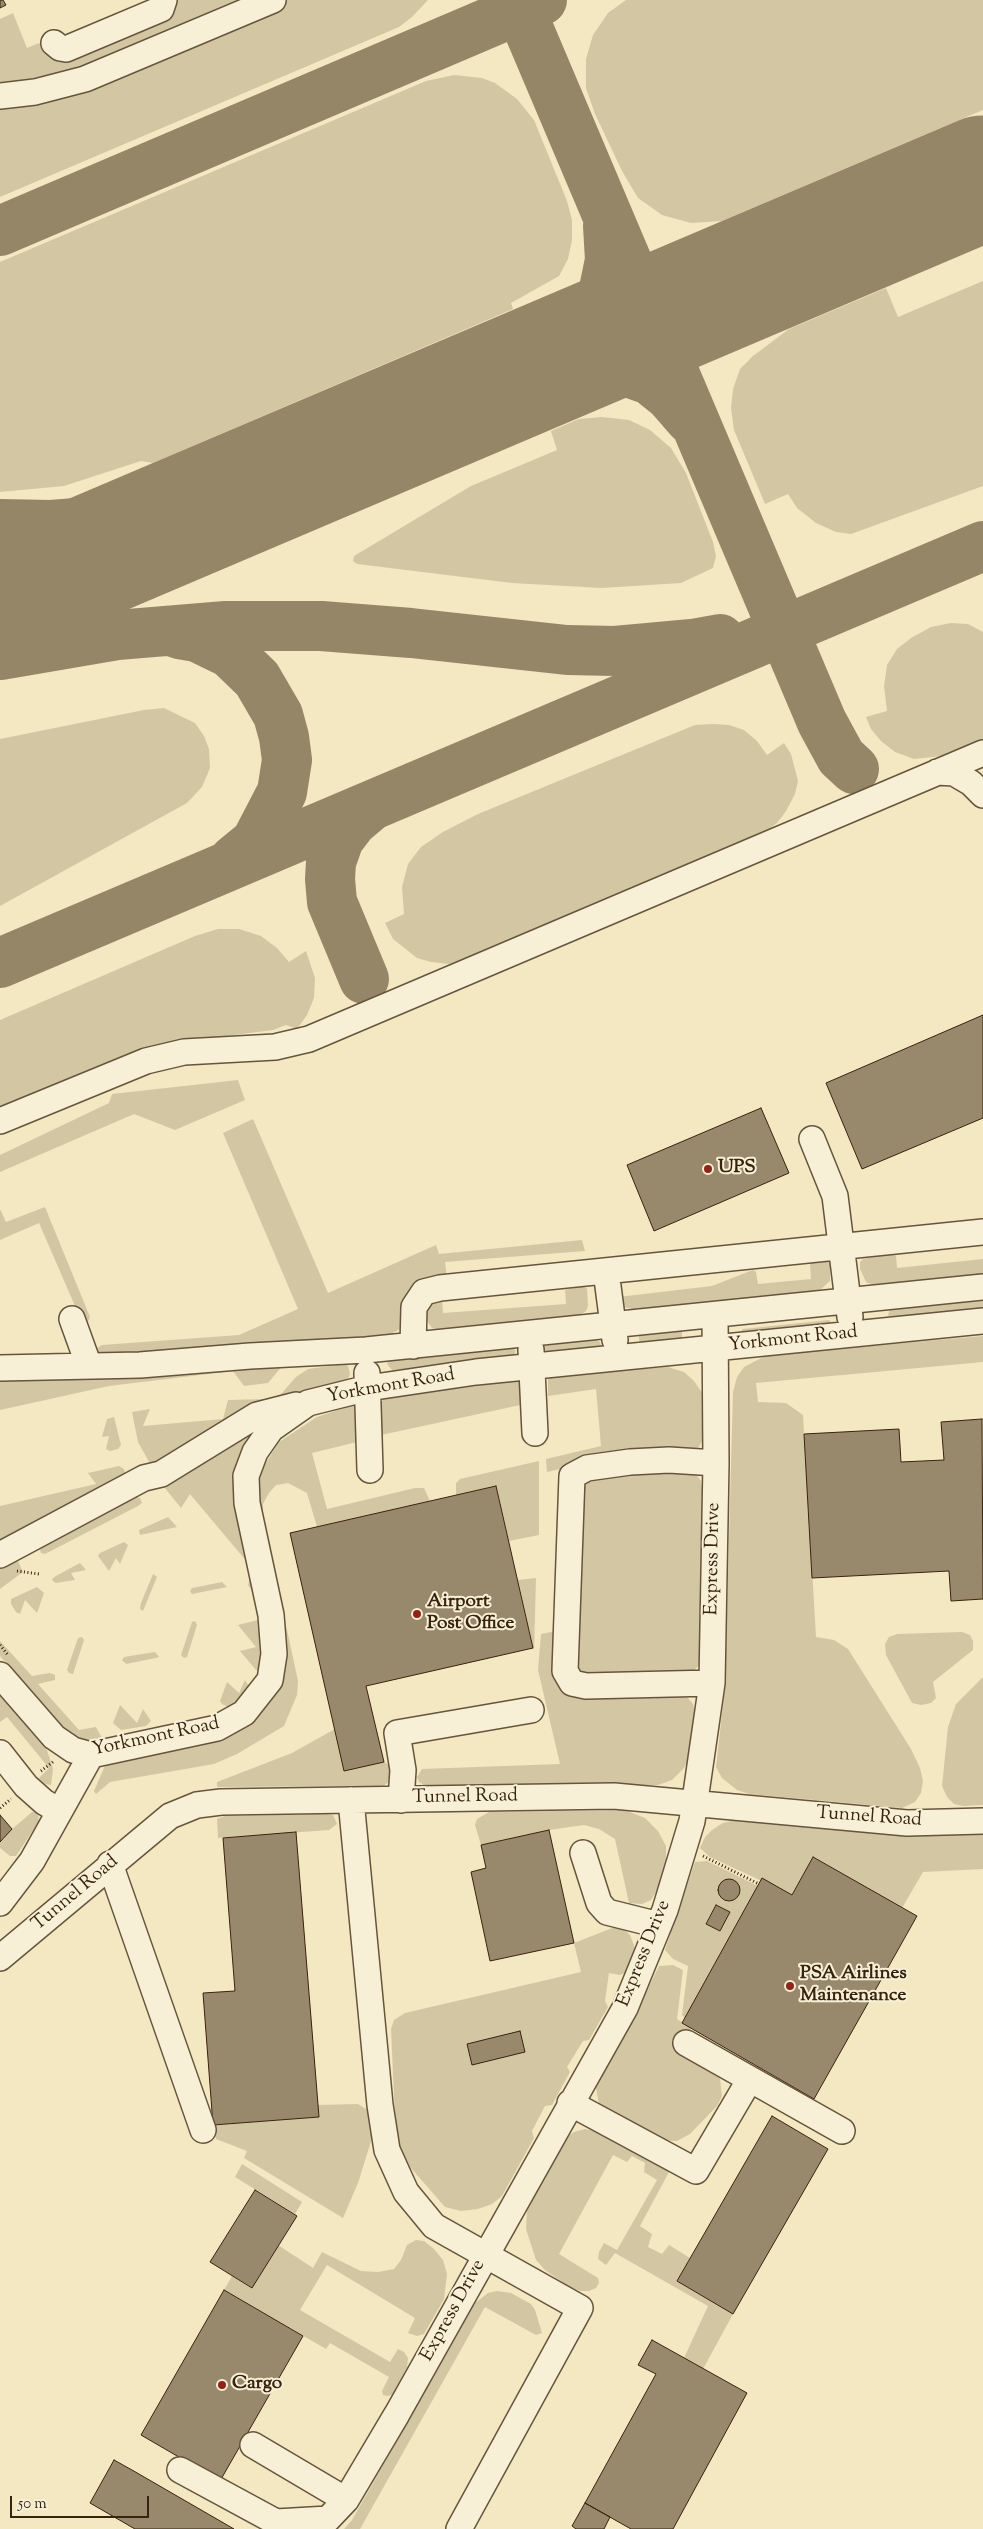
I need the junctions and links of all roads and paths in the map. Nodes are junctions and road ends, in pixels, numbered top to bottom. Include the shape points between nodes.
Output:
1 (164, 0) edge
2 (273, 0) edge
3 (54, 43) dead end
4 (0, 96) edge
5 (983, 753) edge
6 (938, 772) junction
7 (983, 795) edge
8 (0, 1121) edge
9 (812, 1140) dead end
10 (983, 1232) edge
11 (842, 1247) junction
12 (606, 1271) junction
13 (983, 1286) edge
14 (848, 1300) junction
15 (715, 1315) junction
16 (72, 1319) dead end
17 (983, 1321) edge
18 (613, 1325) junction
19 (851, 1334) junction
20 (530, 1335) junction
21 (413, 1346) junction
22 (716, 1348) junction
23 (366, 1350) junction
24 (617, 1358) junction
25 (89, 1366) junction
26 (532, 1367) junction
27 (0, 1368) edge
28 (368, 1388) junction
29 (308, 1403) junction
30 (535, 1433) dead end
31 (716, 1463) junction
32 (370, 1470) dead end
33 (5, 1562) edge
34 (39, 1574) dead end
35 (0, 1675) edge
36 (712, 1684) junction
37 (531, 1710) dead end
38 (0, 1753) edge
39 (91, 1755) junction
40 (351, 1800) junction
41 (401, 1800) junction
42 (695, 1804) junction
43 (59, 1811) junction
44 (983, 1821) edge
45 (685, 1847) junction
46 (583, 1853) dead end
47 (110, 1864) junction
48 (759, 1884) dead end
49 (0, 1902) edge
50 (659, 1925) junction
51 (0, 1958) edge
52 (686, 2043) dead end
53 (750, 2079) junction
54 (570, 2103) junction
55 (203, 2130) dead end
56 (842, 2131) dead end
57 (485, 2256) junction
58 (253, 2445) dead end
59 (180, 2470) dead end
60 (346, 2500) junction
61 (459, 2529) edge

1 - 3 street via 161,9 66,49
2 - 4 street via 85,78 35,92
5 - 6 street
6 - 7 street via 954,773
6 - 8 street via 309,1039 275,1047 184,1052 146,1061
9 - 11 street via 835,1196
10 - 11 street
11 - 12 street
11 - 14 street
12 - 18 street
12 - 21 street via 424,1292 414,1307
13 - 14 street, Yorkmont Road
14 - 15 street, Yorkmont Road
14 - 19 street
15 - 18 street, Yorkmont Road
15 - 22 street, Express Drive
16 - 25 street
17 - 19 street, Yorkmont Road
18 - 20 street, Yorkmont Road
18 - 24 street
19 - 22 street, Yorkmont Road
20 - 21 street, Yorkmont Road
20 - 26 street
21 - 23 street, Yorkmont Road
22 - 24 street, Yorkmont Road
22 - 31 street, Express Drive
23 - 25 street, Yorkmont Road via 140,1366
23 - 28 street
24 - 26 street, Yorkmont Road
25 - 27 street, Yorkmont Road
26 - 28 street, Yorkmont Road
26 - 30 street
28 - 29 street, Yorkmont Road
28 - 32 street
29 - 33 street via 258,1415 161,1474 144,1478
29 - 39 street, Yorkmont Road via 271,1429 255,1452 246,1476 247,1503 271,1615 274,1654 270,1680 244,1713 217,1728
31 - 36 street, Express Drive
31 - 36 street via 630,1462 587,1468 572,1476 565,1671 572,1683 586,1686
33 - 34 path
35 - 39 street, Yorkmont Road via 54,1737 73,1750
36 - 42 street, Express Drive
37 - 41 street via 397,1734 403,1770
38 - 43 street via 26,1786
39 - 43 street
40 - 41 street, Tunnel Road
40 - 47 street, Tunnel Road via 221,1802 184,1809 170,1816
40 - 57 street via 387,2150 406,2192 434,2226
41 - 42 street, Tunnel Road via 614,1796
42 - 44 street, Tunnel Road via 907,1823
42 - 45 street, Express Drive
43 - 49 street via 32,1861
45 - 48 path
45 - 50 street, Express Drive
46 - 50 street via 599,1903 607,1912
47 - 51 street, Tunnel Road
47 - 55 street
50 - 54 street, Express Drive via 625,2008
52 - 53 street
53 - 54 street via 696,2171
53 - 56 street
54 - 57 street, Express Drive
57 - 60 street, Express Drive
57 - 61 street via 580,2308
58 - 60 street
59 - 60 street, Express Drive via 276,2522 328,2520

